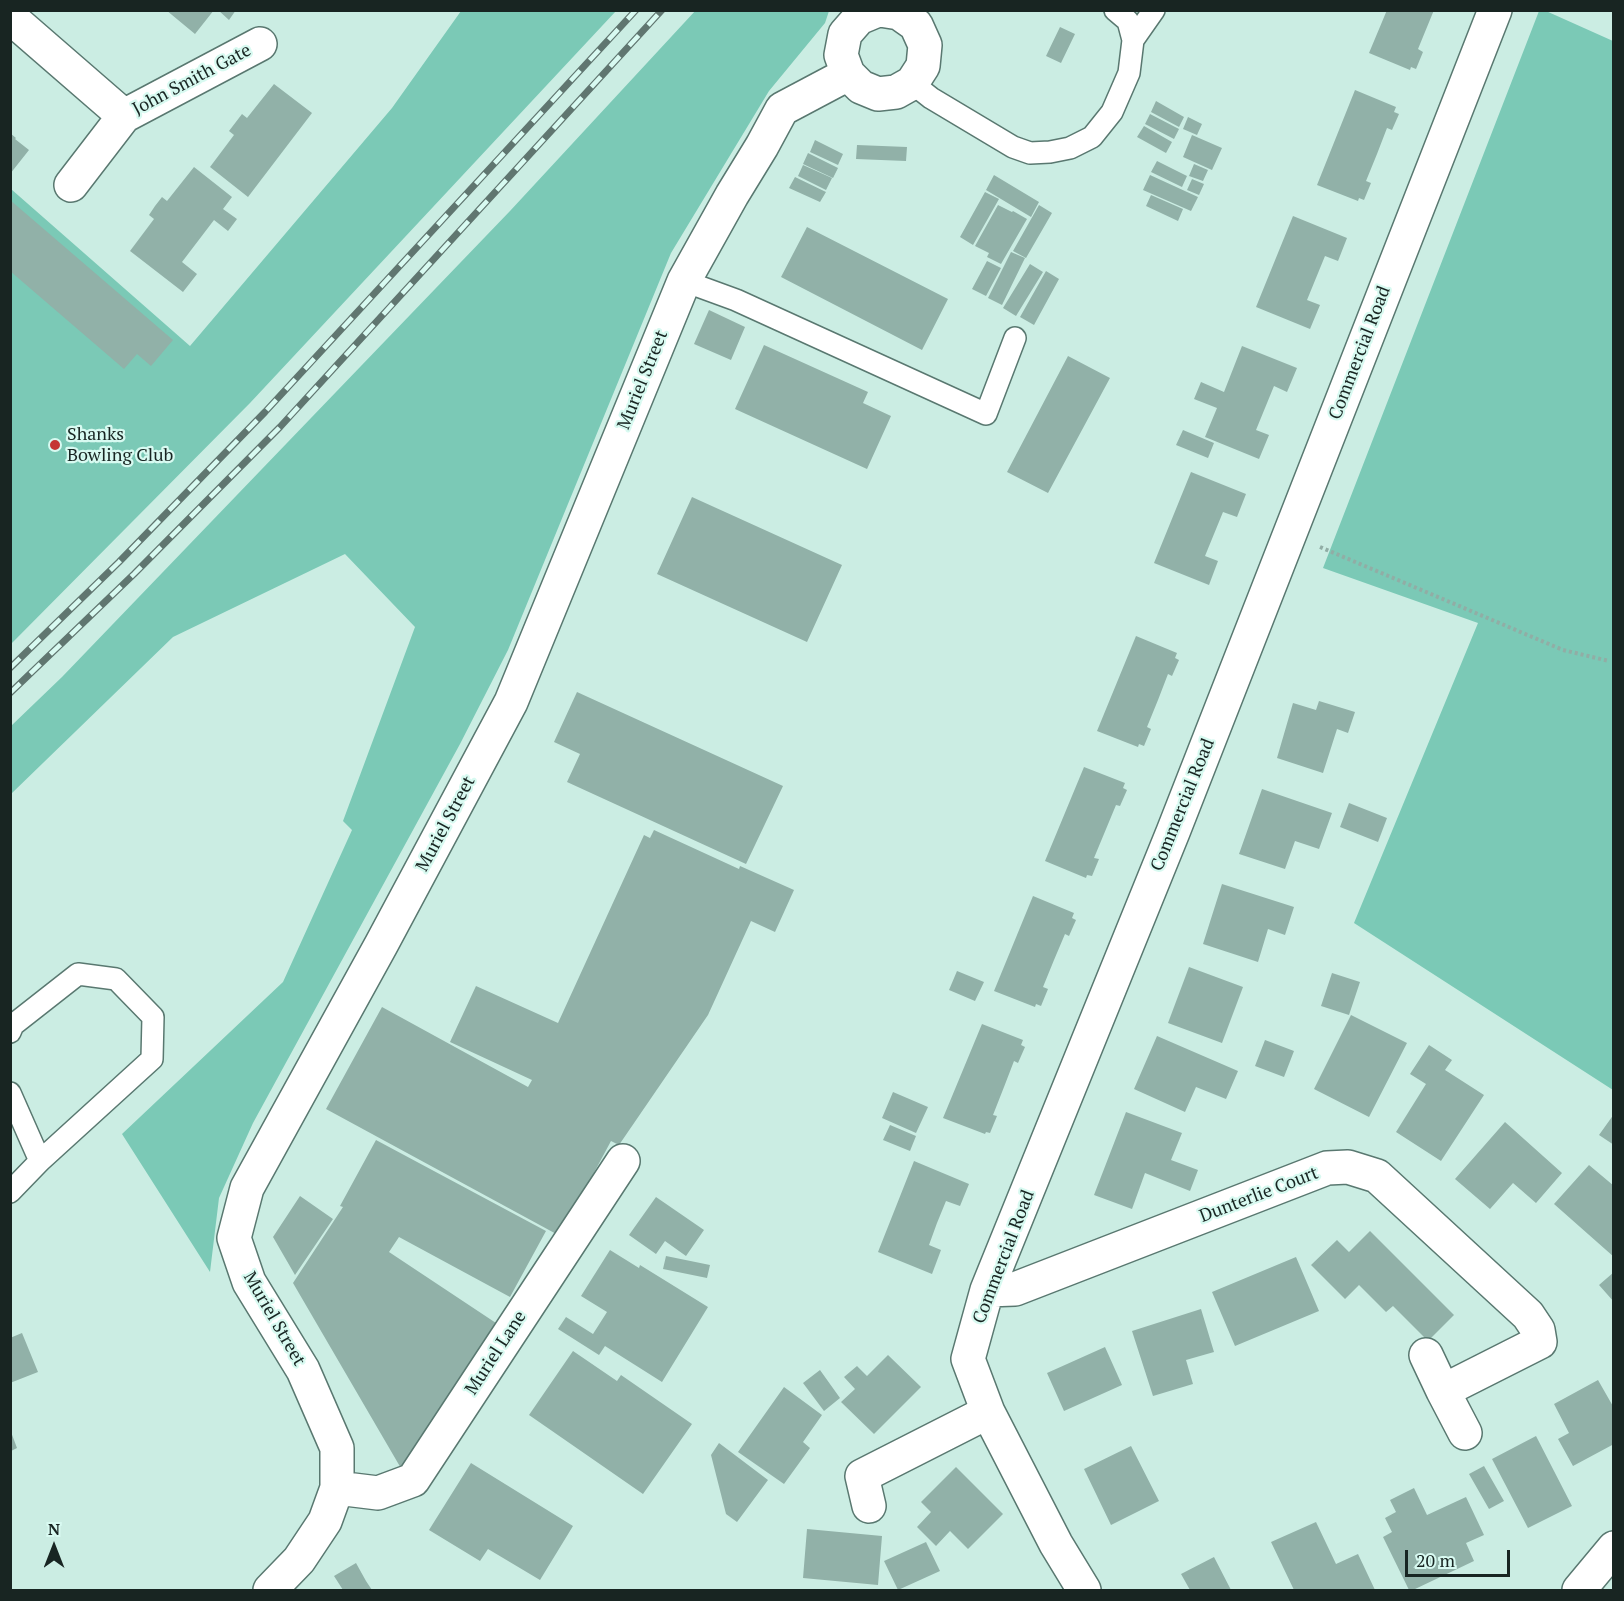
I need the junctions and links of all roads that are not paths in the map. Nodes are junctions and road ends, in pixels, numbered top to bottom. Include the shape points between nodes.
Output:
1 (879, 10) edge
2 (1115, 10) edge
3 (1154, 10) edge
4 (1495, 10) edge
5 (10, 17) edge
6 (1132, 40) junction
7 (260, 44) dead end
8 (848, 75) junction
9 (912, 83) junction
10 (124, 116) junction
11 (71, 185) dead end
12 (684, 281) junction
13 (1015, 338) dead end
14 (10, 1032) edge
15 (10, 1093) edge
16 (40, 1161) junction
17 (623, 1161) dead end
18 (10, 1192) edge
19 (987, 1290) junction
20 (1426, 1355) dead end
21 (1443, 1391) junction
22 (988, 1412) junction
23 (1465, 1433) dead end
24 (337, 1488) junction
25 (869, 1506) dead end
26 (1614, 1548) edge
27 (270, 1590) edge
28 (1084, 1590) edge
29 (1579, 1590) edge

1 - 8 street via 859,18 845,34 842,55
1 - 9 street via 899,13 916,26 925,45 923,66
2 - 6 lane via 1128,21
3 - 6 lane
4 - 19 street, Commercial Road via 1173,832
5 - 10 street, John Smith Gate
6 - 9 lane via 1129,73 1112,112 1092,137 1060,150 1030,153 1013,147
7 - 10 street, John Smith Gate
8 - 9 street via 861,87 878,94 896,92
8 - 12 street, Muriel Street via 782,109
10 - 11 street, John Smith Gate
12 - 13 lane via 736,300 986,414
12 - 24 street, Muriel Street via 511,702 247,1188 234,1238 249,1282 303,1370 337,1448
14 - 16 lane via 13,1025 78,974 116,979 153,1017 152,1059
15 - 16 lane
16 - 18 lane
17 - 24 street, Muriel Lane via 412,1480 378,1493
19 - 21 street, Dunterlie Court via 1015,1289 1327,1168 1348,1167 1377,1176 1528,1315 1538,1330 1540,1342
19 - 22 street, Commercial Road via 968,1359
20 - 21 street
21 - 23 street
22 - 25 street via 862,1476
22 - 28 street, Commercial Road
24 - 27 street, Muriel Street via 325,1521 299,1560
26 - 29 street

